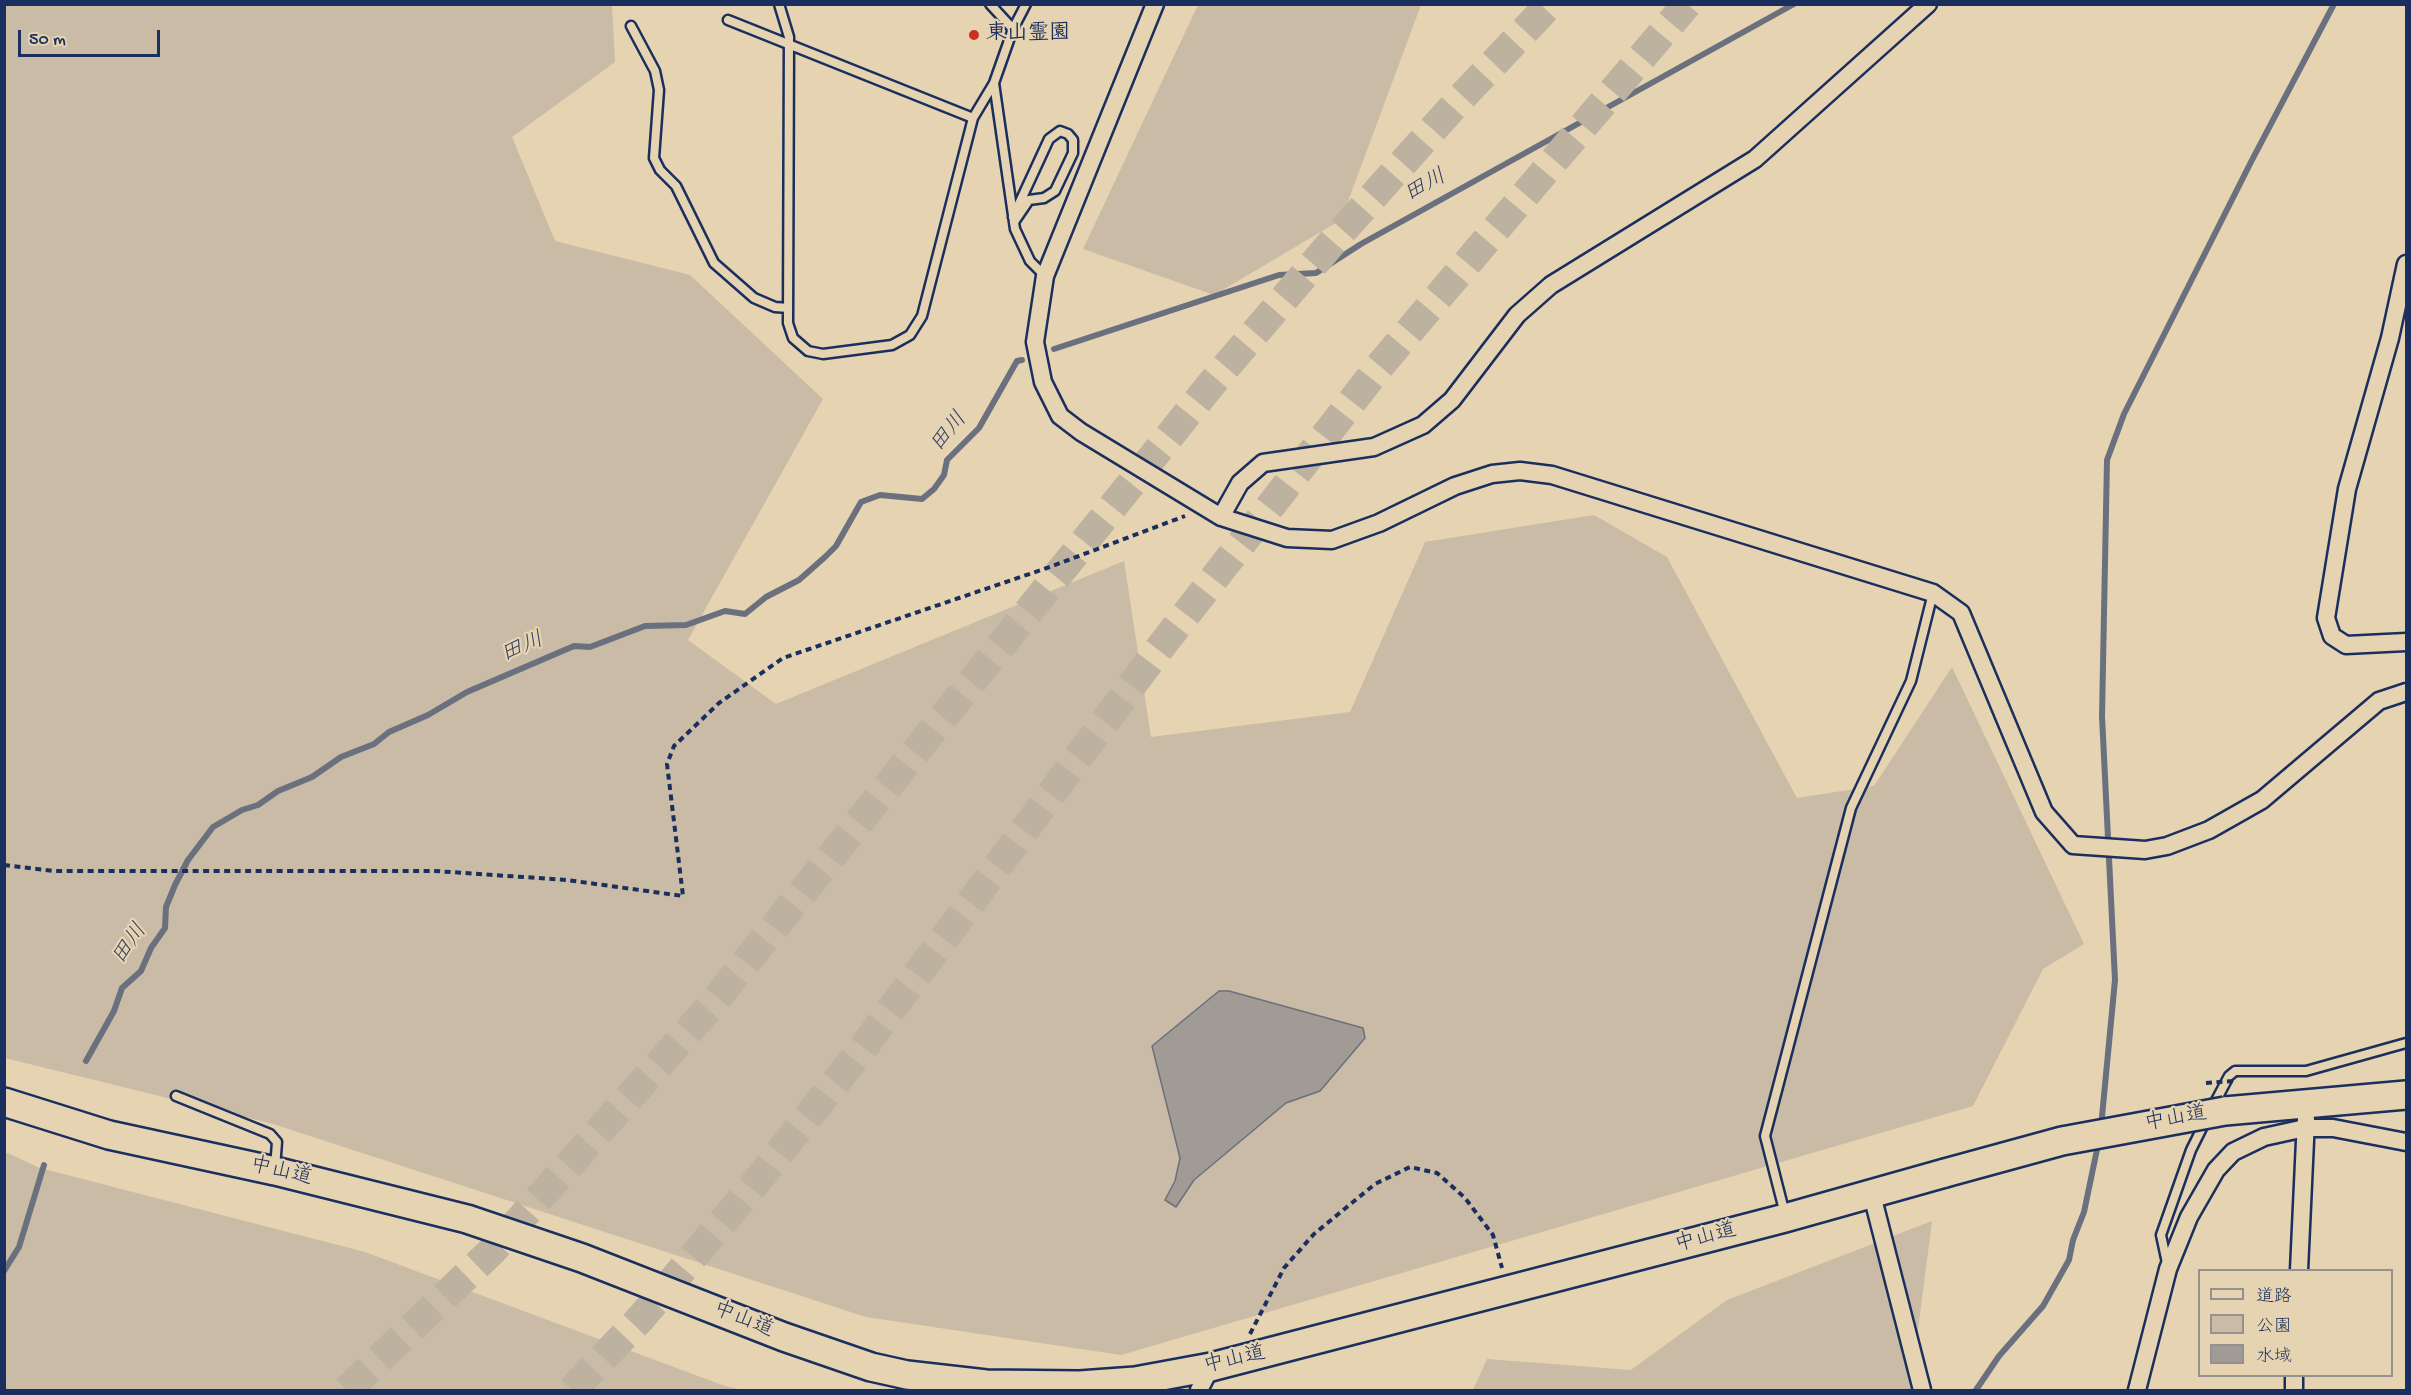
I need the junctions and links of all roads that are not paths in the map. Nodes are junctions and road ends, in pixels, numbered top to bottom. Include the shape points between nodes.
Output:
1 (779, 4) edge
2 (990, 4) edge
3 (1026, 4) edge
4 (1155, 4) edge
5 (1928, 4) edge
6 (728, 20) dead end
7 (631, 26) dead end
8 (1013, 29) junction
9 (789, 44) junction
10 (994, 83) junction
11 (973, 118) junction
12 (1014, 219) junction
13 (2406, 264) edge
14 (1045, 276) junction
15 (788, 308) junction
16 (1221, 517) junction
17 (1933, 593) junction
18 (2406, 642) edge
19 (2406, 692) edge
20 (2406, 1043) edge
21 (2406, 1095) edge
22 (176, 1096) dead end
23 (4, 1102) edge
24 (2306, 1116) junction
25 (2406, 1142) edge
26 (275, 1171) junction
27 (1872, 1195) junction
28 (1785, 1218) junction
29 (2168, 1269) junction
30 (2299, 1269) edge
31 (1205, 1379) edge
32 (912, 1383) edge
33 (1922, 1390) edge
34 (2137, 1390) edge

1 - 9 lane
2 - 8 lane
3 - 8 lane
4 - 14 street
5 - 16 street via 1755,159 1551,285 1517,315 1452,400 1423,425 1374,447 1263,463 1240,483
6 - 9 lane
7 - 15 lane via 654,71 659,90 654,158 660,170 676,186 714,263 754,298
8 - 10 lane
9 - 11 lane
9 - 15 lane
10 - 11 lane
10 - 12 lane
11 - 15 lane via 922,316 910,335 892,345 823,354 808,351 793,338
12 - 12 lane via 1049,139 1060,130 1068,134 1073,140 1073,153 1055,191 1044,198 1029,200
12 - 14 lane via 1030,261
13 - 18 street via 2390,338 2347,489 2326,618 2332,636 2346,645
14 - 16 street via 1035,342 1043,382 1060,416
16 - 17 street via 1287,538 1332,540 1379,524 1455,486 1492,474 1520,471 1552,475
17 - 19 street via 1961,613 2044,812 2073,845 2145,850 2209,830 2262,800 2379,701
17 - 28 lane via 1911,681 1851,808 1765,1136
20 - 29 lane via 2306,1071 2235,1071 2229,1076 2196,1139 2161,1235
21 - 24 highway, 中山道
22 - 26 lane via 270,1134 277,1142
23 - 26 highway, 中山道 via 109,1135
24 - 25 street via 2333,1128
24 - 27 highway, 中山道, bridge via 2225,1111 2062,1141
24 - 29 street via 2233,1152 2216,1170 2188,1217
24 - 30 street
26 - 32 highway, 中山道 via 467,1219 582,1258
27 - 28 highway, 中山道
27 - 33 street
28 - 31 highway, 中山道
29 - 34 street
31 - 32 highway, 中山道 via 1080,1385

